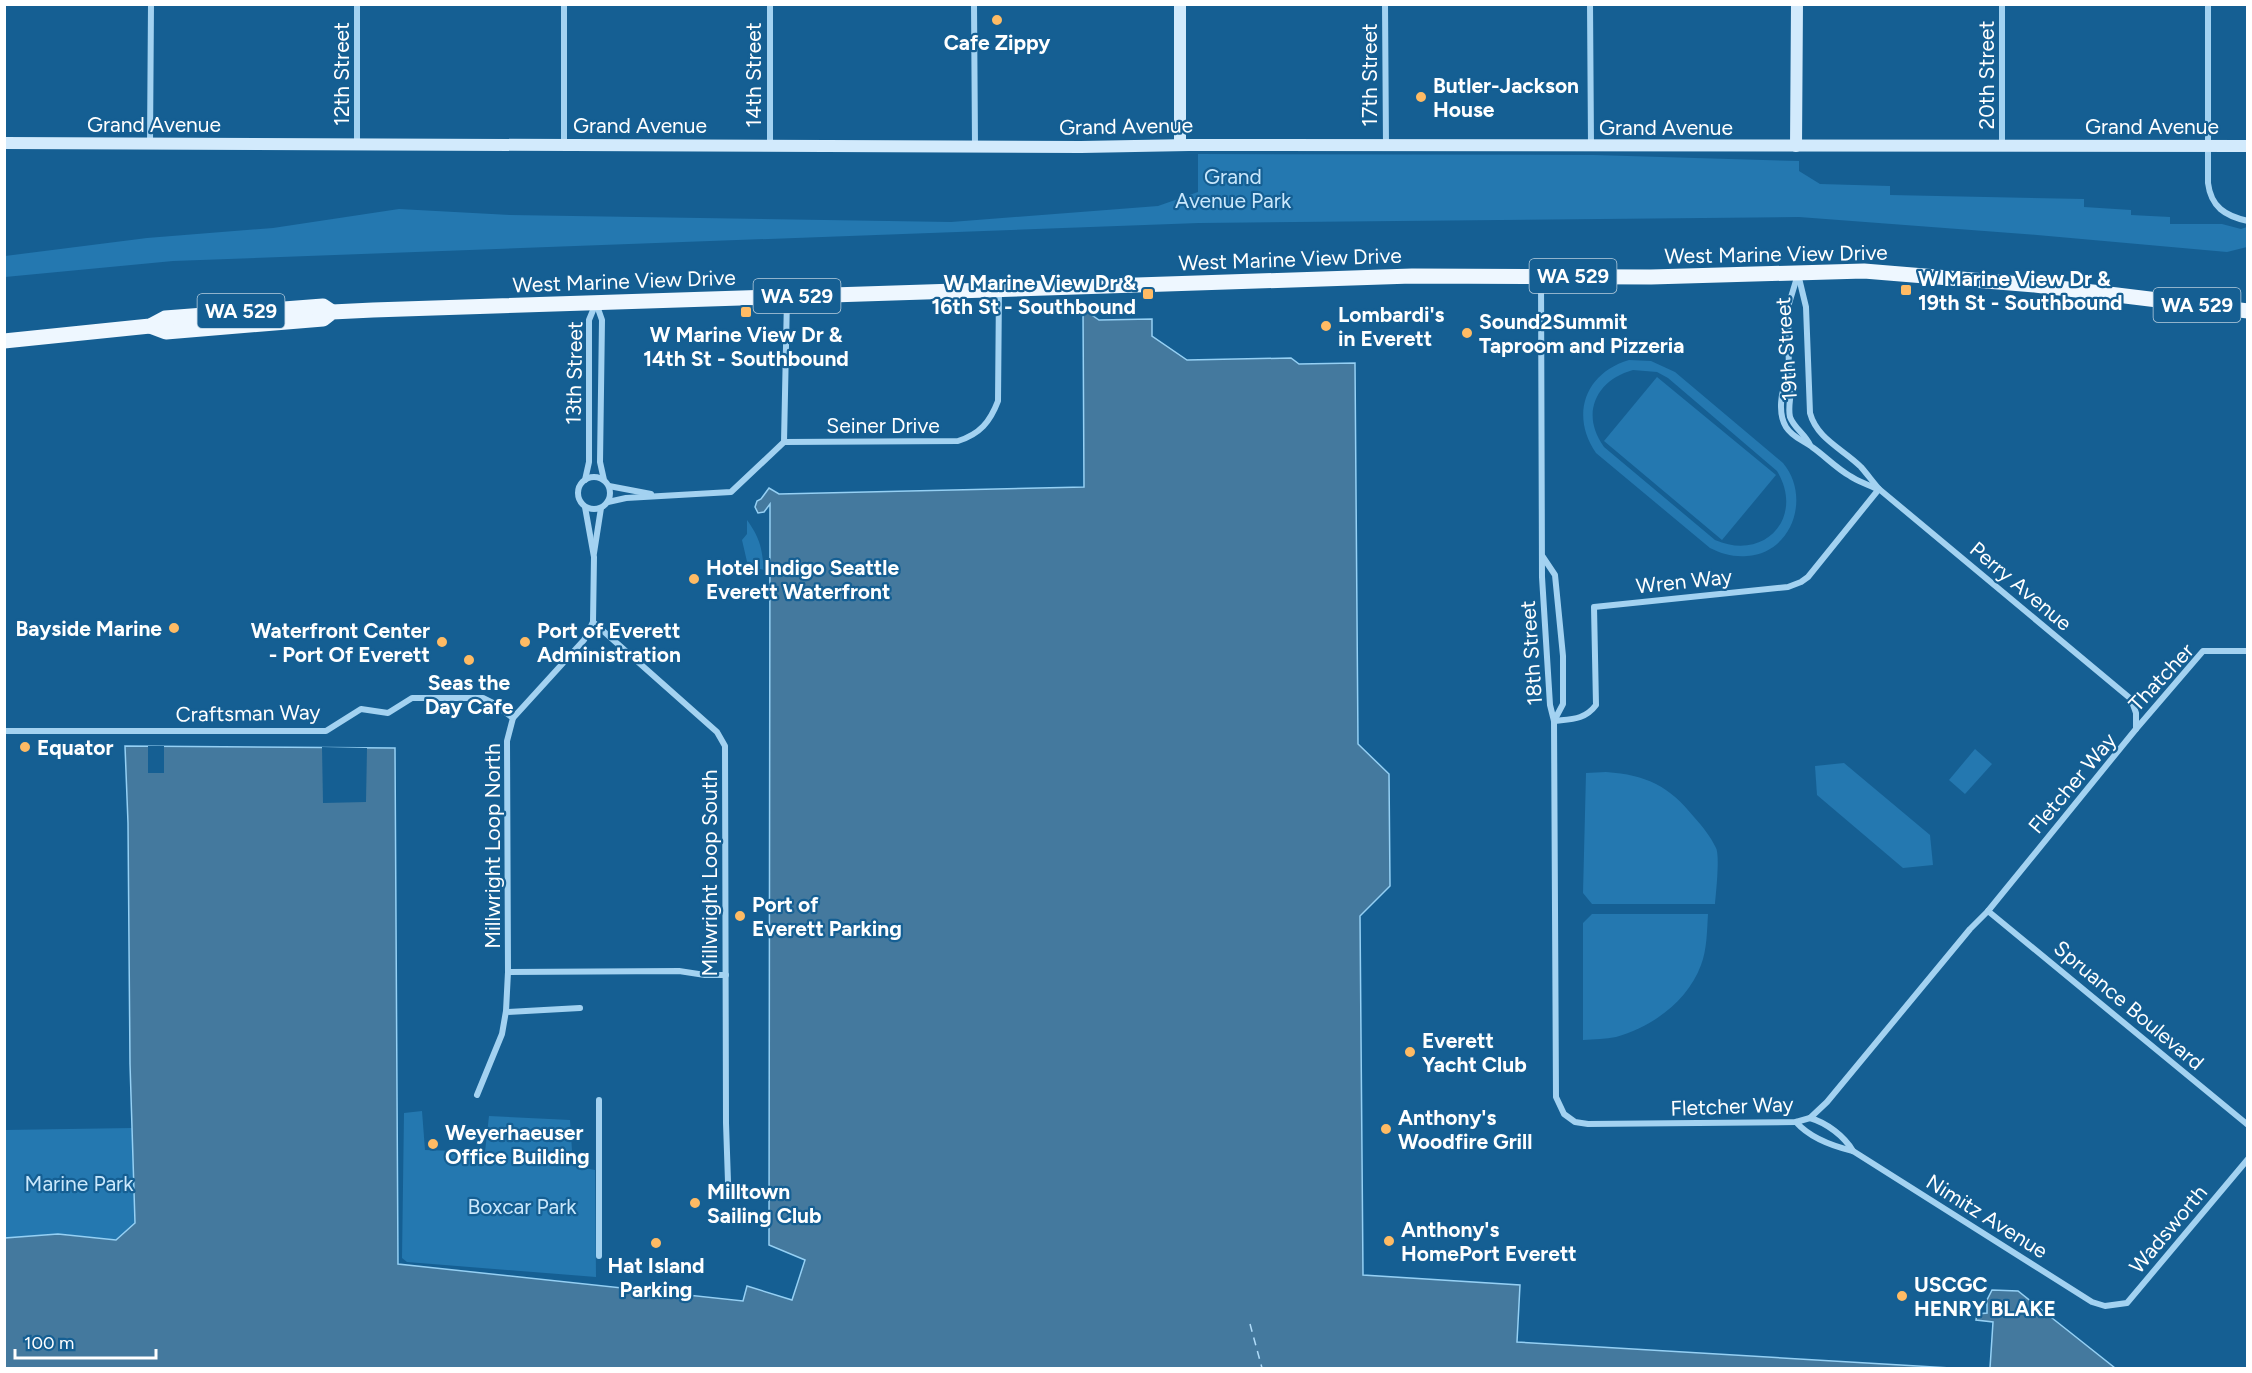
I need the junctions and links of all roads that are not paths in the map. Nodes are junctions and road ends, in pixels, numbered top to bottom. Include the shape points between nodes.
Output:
1 (151, 4) edge
2 (357, 4) edge
3 (564, 4) edge
4 (770, 4) edge
5 (974, 4) edge
6 (1180, 4) edge
7 (1385, 4) edge
8 (1590, 4) edge
9 (1797, 4) edge
10 (2002, 4) edge
11 (2208, 4) edge
12 (4, 143) edge
13 (150, 143) junction
14 (357, 143) junction
15 (564, 144) junction
16 (770, 145) junction
17 (975, 145) junction
18 (1180, 145) junction
19 (1386, 146) junction
20 (1591, 146) junction
21 (1796, 146) junction
22 (2002, 146) junction
23 (2208, 146) junction
24 (2247, 146) edge
25 (2247, 221) edge
26 (1798, 273) junction
27 (1542, 276) junction
28 (999, 289) junction
29 (787, 296) junction
30 (596, 303) junction
31 (2247, 311) edge
32 (4, 341) edge
33 (784, 442) junction
34 (585, 480) junction
35 (604, 480) junction
36 (609, 486) junction
37 (1879, 489) junction
38 (657, 496) junction
39 (608, 502) junction
40 (585, 507) junction
41 (601, 508) junction
42 (1543, 556) junction
43 (594, 557) junction
44 (593, 622) junction
45 (2247, 651) edge
46 (2136, 713) joint
47 (513, 718) junction
48 (1554, 721) junction
49 (2136, 729) junction
50 (4, 731) edge
51 (1988, 911) junction
52 (508, 972) junction
53 (726, 975) junction
54 (580, 1008) dead end
55 (506, 1012) junction
56 (477, 1095) dead end
57 (599, 1100) dead end
58 (1810, 1118) junction
59 (1796, 1122) junction
60 (2247, 1125) edge
61 (1852, 1151) junction
62 (2247, 1159) edge
63 (728, 1182) dead end
64 (599, 1256) dead end
65 (2105, 1306) joint

1 - 13 street
2 - 14 street, 12th Street
3 - 15 street
4 - 16 street, 14th Street
5 - 17 street
6 - 18 street
7 - 19 street, 17th Street
8 - 20 street
9 - 21 street
10 - 22 street, 20th Street
11 - 23 street
12 - 13 street, Grand Avenue
13 - 14 street, Grand Avenue
14 - 15 street, Grand Avenue
15 - 16 street, Grand Avenue
16 - 17 street, Grand Avenue
17 - 18 street, Grand Avenue
18 - 19 street, Grand Avenue
19 - 20 street, Grand Avenue
20 - 21 street, Grand Avenue
21 - 22 street, Grand Avenue
22 - 23 street, Grand Avenue
23 - 24 street, Grand Avenue
23 - 25 street via 2210,196 2232,217
26 - 27 main road, West Marine View Drive / WA 529
26 - 31 main road, West Marine View Drive / WA 529 via 1864,271 2035,285
26 - 37 street, 19th Street via 1806,306 1812,422
26 - 37 street, 19th Street via 1788,307 1788,378 1784,384 1782,417 1794,436 1849,476
27 - 28 main road, West Marine View Drive / WA 529 via 1412,276
27 - 42 street, 18th Street
28 - 29 main road, West Marine View Drive / WA 529
28 - 33 street, Seiner Drive via 998,402 983,428 971,437 958,441
29 - 30 main road, West Marine View Drive / WA 529
29 - 33 street
30 - 32 main road, West Marine View Drive / WA 529 via 332,312 323,319 166,332 150,326
30 - 34 street, 13th Street via 589,320 589,462
30 - 35 street, 13th Street via 602,320 600,462
33 - 38 street via 731,492
34 - 35 street
34 - 40 street via 577,493
35 - 36 street
36 - 38 street
36 - 39 street
37 - 46 street, Perry Avenue via 2131,699
37 - 48 street, Wren Way via 1801,582 1788,587 1594,607 1596,705 1590,714
38 - 39 street
39 - 41 street
40 - 41 street
40 - 43 street
41 - 43 street
42 - 48 street, 18th Street
42 - 48 street, 18th Street via 1555,575 1563,656 1563,704
43 - 44 street
44 - 47 street, Millwright Loop North via 584,640
44 - 53 street, Millwright Loop South via 710,725 725,746
45 - 49 street, Thatcher via 2203,651
46 - 49 street, Fletcher Way
47 - 50 street, Craftsman Way via 483,698 411,698 388,713 361,709 326,731
47 - 52 street, Millwright Loop North via 507,741
48 - 59 street, Fletcher Way via 1558,1105 1575,1122 1588,1125
49 - 51 street, Fletcher Way
51 - 58 street, Fletcher Way
51 - 60 street, Spruance Boulevard
52 - 53 street via 679,971
52 - 55 street, Millwright Loop North
53 - 63 street, Millwright Loop South
54 - 55 street
55 - 56 street, Millwright Loop North via 502,1034
57 - 64 street
58 - 59 street, Fletcher Way
58 - 61 street, Nimitz Avenue via 1847,1141
59 - 61 street, Nimitz Avenue via 1802,1130
61 - 65 street, Nimitz Avenue via 2082,1296
62 - 65 street, Wadsworth via 2127,1303

